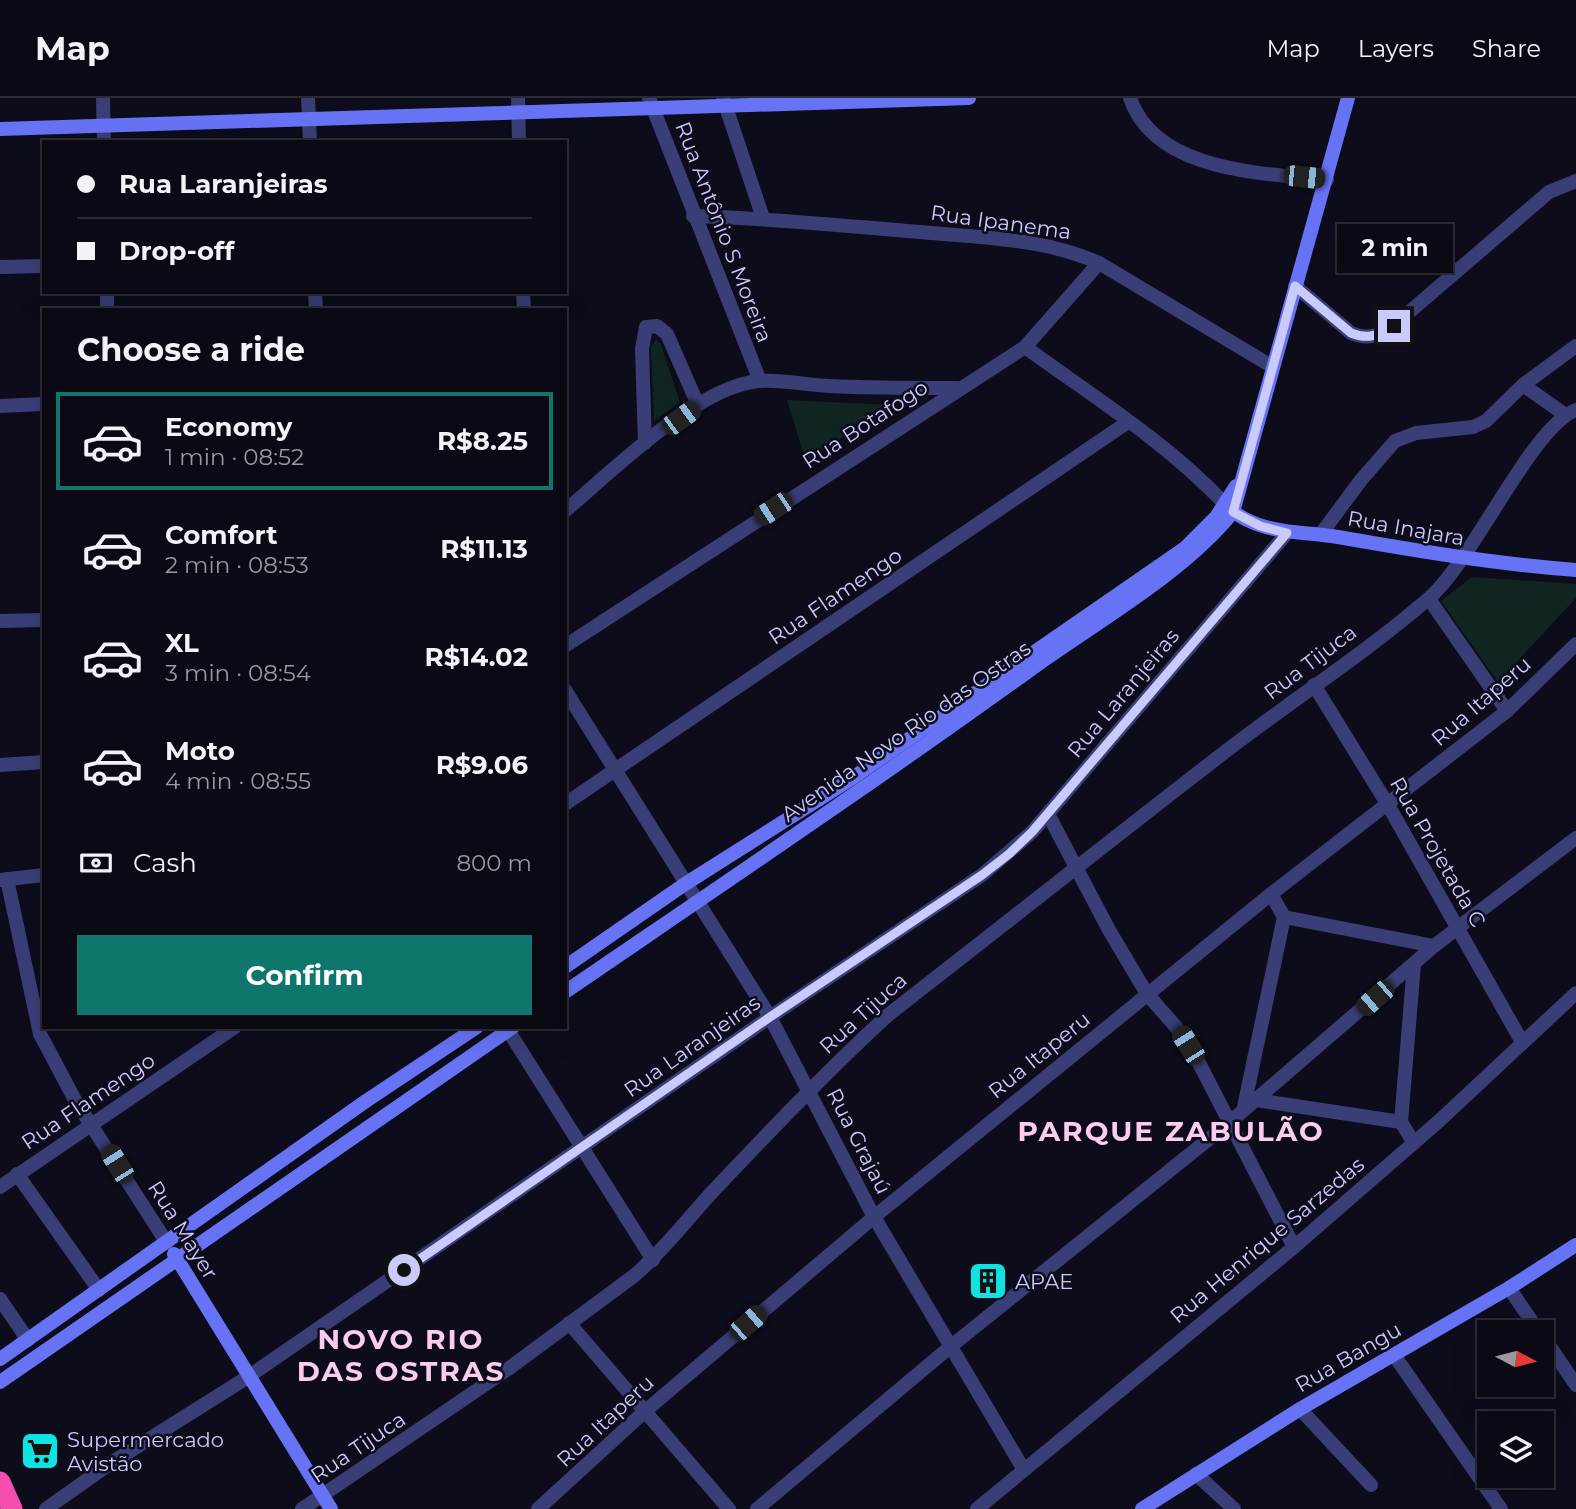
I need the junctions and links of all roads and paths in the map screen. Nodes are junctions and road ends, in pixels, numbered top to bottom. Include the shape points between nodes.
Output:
1 (103, 98) edge
2 (309, 98) edge
3 (969, 98) edge
4 (1130, 98) edge
5 (1348, 98) edge
6 (868, 99) edge
7 (651, 102) edge
8 (724, 102) edge
9 (518, 104) edge
10 (309, 117) junction
11 (104, 125) junction
12 (0, 128) edge
13 (104, 140) edge
14 (310, 140) edge
15 (519, 140) edge
16 (1327, 180) junction
17 (1576, 181) edge
18 (693, 216) junction
19 (764, 218) junction
20 (1099, 263) junction
21 (42, 266) edge
22 (0, 267) edge
23 (1295, 286) junction
24 (1576, 346) edge
25 (1025, 347) junction
26 (1273, 367) junction
27 (760, 381) junction
28 (1523, 385) junction
29 (957, 388) junction
30 (42, 404) edge
31 (698, 405) junction
32 (0, 406) edge
33 (1570, 412) edge
34 (1128, 422) junction
35 (645, 443) junction
36 (1229, 508) junction
37 (567, 509) edge
38 (1287, 533) junction
39 (1321, 534) junction
40 (1464, 559) junction
41 (1576, 570) edge
42 (1429, 599) junction
43 (42, 620) edge
44 (0, 621) edge
45 (567, 645) edge
46 (1576, 646) edge
47 (1314, 685) junction
48 (567, 693) edge
49 (1507, 711) junction
50 (42, 762) edge
51 (0, 765) edge
52 (614, 772) junction
53 (567, 803) edge
54 (1388, 805) junction
55 (1048, 814) junction
56 (1576, 838) edge
57 (1075, 869) junction
58 (42, 875) edge
59 (4, 879) edge
60 (685, 884) junction
61 (1271, 894) junction
62 (698, 901) junction
63 (1284, 917) junction
64 (1457, 929) junction
65 (1434, 946) junction
66 (1414, 964) junction
67 (567, 966) edge
68 (567, 991) edge
69 (1576, 993) edge
70 (1147, 994) junction
71 (770, 1017) junction
72 (42, 1026) edge
73 (232, 1029) edge
74 (474, 1029) edge
75 (508, 1029) edge
76 (510, 1029) edge
77 (43, 1030) edge
78 (1521, 1042) junction
79 (811, 1092) junction
80 (1250, 1104) junction
81 (1230, 1122) junction
82 (1401, 1122) junction
83 (92, 1125) junction
84 (1414, 1143) junction
85 (582, 1147) junction
86 (17, 1174) junction
87 (0, 1187) edge
88 (874, 1217) junction
89 (167, 1243) junction
90 (1576, 1245) edge
91 (1294, 1247) junction
92 (178, 1260) junction
93 (653, 1260) junction
94 (1509, 1288) junction
95 (99, 1290) junction
96 (0, 1299) edge
97 (1531, 1320) edge
98 (569, 1323) junction
99 (28, 1340) junction
100 (950, 1347) junction
101 (1554, 1354) edge
102 (1394, 1355) junction
103 (0, 1359) edge
104 (248, 1377) junction
105 (0, 1382) edge
106 (1576, 1385) edge
107 (1300, 1409) junction
108 (644, 1412) junction
109 (1024, 1470) junction
110 (1196, 1474) junction
111 (0, 1482) edge
112 (1371, 1485) dead end
113 (559, 1492) junction
114 (323, 1496) junction
115 (12, 1509) edge
116 (46, 1509) edge
117 (302, 1509) edge
118 (331, 1509) edge
119 (538, 1509) edge
120 (559, 1509) edge
121 (729, 1509) edge
122 (757, 1509) edge
123 (977, 1509) edge
124 (1142, 1509) edge
125 (1234, 1509) edge
126 (1501, 1509) edge

1 - 11 street
2 - 10 street
3 - 6 street
4 - 16 street via 1146,126 1203,162
5 - 16 street, Avenida Novo Rio das Ostras
6 - 8 street
7 - 8 street
7 - 9 street
7 - 18 street, Rua Antônio S Moreira
8 - 19 street
9 - 10 street
9 - 15 street
10 - 11 street
10 - 14 street
11 - 12 street
11 - 13 street
16 - 23 street, Avenida Novo Rio das Ostras
17 - 23 street via 1549,192 1524,211 1394,326 1373,337 1351,333
18 - 19 street, Rua Ipanema
18 - 27 street, Rua Antônio S Moreira
19 - 20 street, Rua Ipanema via 1004,240 1069,250
20 - 25 street, Rua Botafogo
20 - 26 street, Rua Ipanema
21 - 22 street
23 - 26 street, Avenida Novo Rio das Ostras
24 - 28 street
25 - 29 street, Rua Botafogo
25 - 34 street
26 - 36 street, Avenida Novo Rio das Ostras
27 - 29 street
27 - 31 street via 720,392
28 - 33 street
28 - 39 street via 1486,421 1473,427 1416,433 1395,441
29 - 45 street, Rua Botafogo
30 - 32 street
31 - 35 street
31 - 35 street via 667,334 657,326 646,327 642,349
33 - 40 street, Rua Tijuca via 1531,457
34 - 36 street via 1191,468
34 - 52 street, Rua Flamengo
35 - 37 street
36 - 38 street, Rua Inajara via 1260,526
36 - 60 street, Avenida Novo Rio das Ostras via 1185,548 851,779
36 - 62 street, Avenida Novo Rio das Ostras via 1185,560
38 - 39 street, Rua Inajara
38 - 55 street, Rua Laranjeiras
39 - 40 street, Rua Inajara
40 - 41 street, Rua Inajara
40 - 42 street, Rua Tijuca
42 - 47 street, Rua Tijuca
42 - 49 street
43 - 44 street
46 - 49 street, Rua Itaperu
47 - 54 street, Rua Projetada C
47 - 57 street, Rua Tijuca
48 - 52 street, Rua Grajaú
49 - 54 street, Rua Itaperu
50 - 51 street
52 - 53 street, Rua Flamengo
52 - 60 street, Rua Grajaú
54 - 61 street, Rua Itaperu
54 - 64 street, Rua Projetada C
55 - 57 street
55 - 71 street, Rua Laranjeiras via 982,875
56 - 64 street
57 - 70 street
57 - 79 street, Rua Tijuca via 888,1015
58 - 59 street
59 - 72 street, Rua Mayer
60 - 62 street, Rua Grajaú
60 - 67 street, Avenida Novo Rio das Ostras
61 - 63 street
61 - 70 street, Rua Itaperu
62 - 68 street, Avenida Novo Rio das Ostras
62 - 71 street, Rua Grajaú
63 - 65 street
63 - 80 street
64 - 65 street
64 - 78 street, Rua Projetada C
65 - 66 street
66 - 80 street
66 - 82 street
69 - 78 street, Rua Henrique Sarzedas
70 - 81 street via 1177,1028
70 - 88 street, Rua Itaperu
71 - 79 street, Rua Grajaú
71 - 85 street, Rua Laranjeiras
73 - 83 street, Rua Flamengo
74 - 89 street
75 - 92 street
76 - 85 street
77 - 83 street, Rua Mayer via 75,1100
78 - 84 street, Rua Henrique Sarzedas
79 - 88 street, Rua Grajaú
79 - 93 street, Rua Tijuca via 713,1191
80 - 81 street
80 - 82 street
81 - 91 street
81 - 100 street
82 - 84 street
83 - 86 street, Rua Flamengo
83 - 89 street, Rua Mayer
84 - 91 street, Rua Henrique Sarzedas
85 - 93 street
85 - 104 street, Rua Laranjeiras
86 - 87 street, Rua Flamengo
86 - 95 street
88 - 100 street, Rua Grajaú
88 - 108 street, Rua Itaperu
89 - 92 street, Rua Mayer
89 - 95 street
90 - 94 street, Rua Bangu
91 - 109 street, Rua Henrique Sarzedas
92 - 104 street, Rua Mayer
92 - 105 street
93 - 98 street, Rua Tijuca
94 - 97 street
94 - 102 street, Rua Bangu
95 - 99 street
96 - 99 street
98 - 108 street
98 - 114 street, Rua Tijuca
99 - 103 street
100 - 109 street, Rua Grajaú
100 - 122 street
101 - 106 street
102 - 107 street, Rua Bangu
102 - 126 street
104 - 114 street, Rua Mayer
104 - 116 street, Rua Laranjeiras
107 - 110 street, Rua Bangu
107 - 112 street
108 - 113 street, Rua Itaperu
108 - 121 street
109 - 123 street, Rua Henrique Sarzedas
110 - 124 street, Rua Bangu
110 - 125 street
111 - 115 highway
113 - 119 street, Rua Itaperu
113 - 120 street
114 - 117 street, Rua Tijuca
114 - 118 street, Rua Mayer

